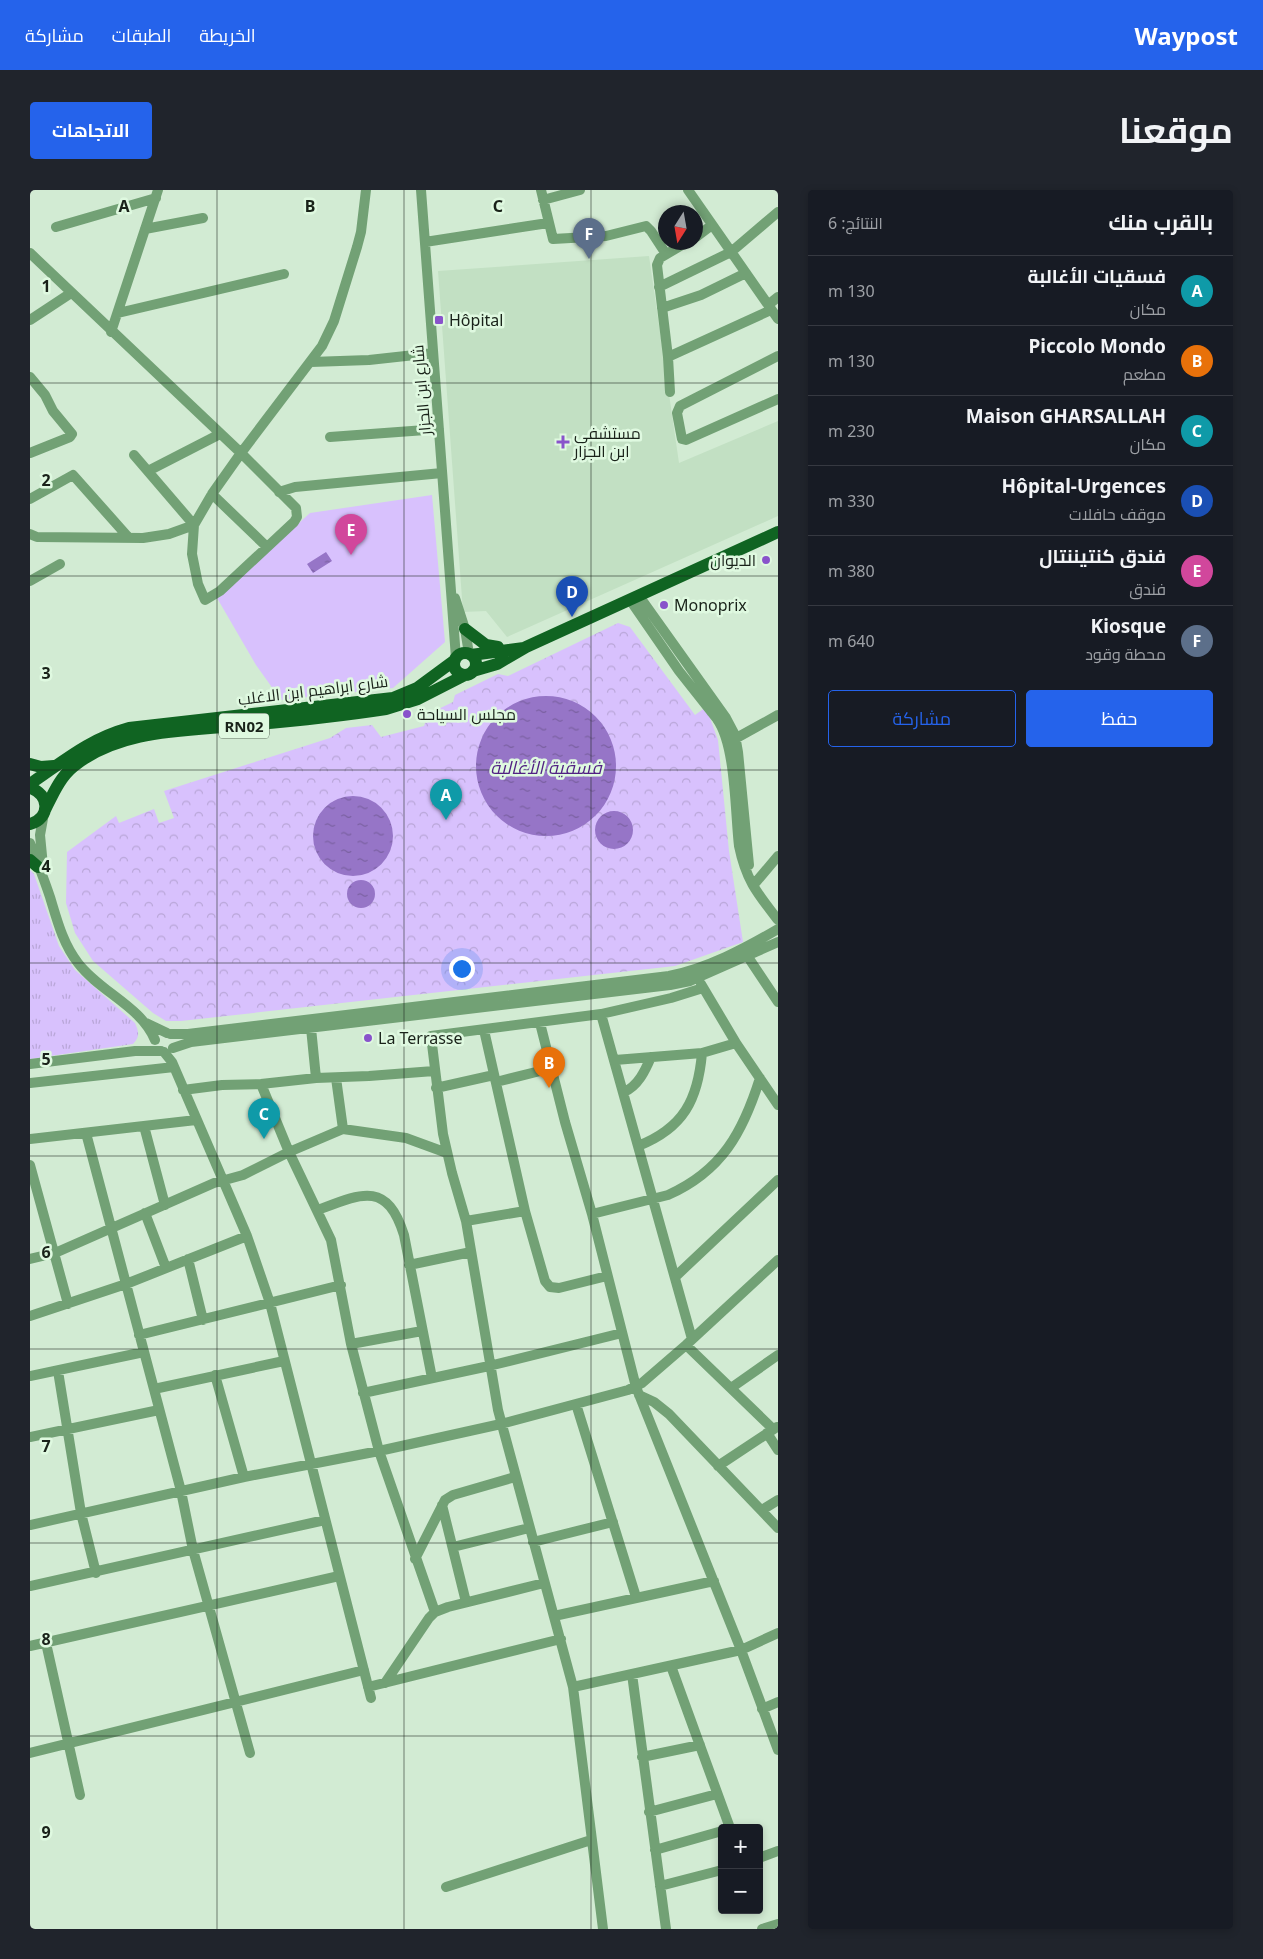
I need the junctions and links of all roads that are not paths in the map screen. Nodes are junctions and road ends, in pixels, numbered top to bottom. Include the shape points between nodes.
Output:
1 (366, 190) edge
2 (421, 190) edge
3 (580, 190) edge
4 (688, 190) edge
5 (157, 194) edge
6 (542, 195) edge
7 (778, 212) edge
8 (203, 218) dead end
9 (548, 223) junction
10 (712, 225) junction
11 (56, 226) dead end
12 (145, 229) junction
13 (703, 232) edge
14 (424, 242) junction
15 (673, 250) edge
16 (731, 252) junction
17 (30, 253) edge
18 (666, 254) junction
19 (284, 274) dead end
20 (746, 274) junction
21 (659, 287) junction
22 (71, 293) junction
23 (778, 297) edge
24 (662, 308) junction
25 (770, 308) junction
26 (118, 313) junction
27 (778, 319) edge
28 (30, 320) edge
29 (111, 332) junction
30 (433, 353) junction
31 (778, 356) edge
32 (668, 357) junction
33 (312, 362) junction
34 (30, 377) edge
35 (670, 392) dead end
36 (778, 398) edge
37 (439, 428) junction
38 (220, 434) junction
39 (330, 437) dead end
40 (30, 453) edge
41 (241, 453) junction
42 (134, 455) dead end
43 (148, 472) junction
44 (442, 473) junction
45 (279, 492) junction
46 (212, 494) junction
47 (30, 499) edge
48 (194, 525) junction
49 (778, 532) edge
50 (30, 534) edge
51 (128, 538) junction
52 (267, 548) junction
53 (60, 564) dead end
54 (30, 581) edge
55 (452, 588) junction
56 (634, 598) junction
57 (465, 629) junction
58 (526, 647) junction
59 (508, 649) junction
60 (470, 654) junction
61 (455, 659) junction
62 (469, 673) junction
63 (778, 715) edge
64 (732, 741) junction
65 (30, 764) edge
66 (54, 766) junction
67 (32, 786) edge
68 (37, 820) edge
69 (30, 843) edge
70 (778, 856) edge
71 (34, 864) edge
72 (756, 882) junction
73 (46, 887) junction
74 (778, 909) edge
75 (778, 920) edge
76 (778, 929) edge
77 (778, 942) edge
78 (748, 956) junction
79 (696, 974) junction
80 (703, 988) junction
81 (778, 1002) edge
82 (601, 1014) junction
83 (142, 1019) junction
84 (540, 1023) junction
85 (311, 1028) junction
86 (484, 1030) junction
87 (168, 1034) junction
88 (155, 1041) junction
89 (736, 1043) junction
90 (167, 1050) junction
91 (135, 1051) junction
92 (702, 1053) junction
93 (651, 1057) junction
94 (615, 1060) junction
95 (30, 1064) edge
96 (173, 1065) junction
97 (552, 1068) junction
98 (434, 1071) junction
99 (316, 1078) junction
100 (336, 1078) junction
101 (495, 1078) junction
102 (760, 1078) junction
103 (30, 1084) edge
104 (261, 1084) junction
105 (436, 1088) junction
106 (183, 1090) junction
107 (624, 1092) junction
108 (778, 1105) edge
109 (196, 1120) junction
110 (144, 1126) junction
111 (343, 1129) junction
112 (86, 1133) junction
113 (30, 1140) edge
114 (638, 1146) junction
115 (289, 1152) junction
116 (447, 1153) junction
117 (30, 1165) edge
118 (778, 1180) edge
119 (222, 1181) junction
120 (653, 1199) junction
121 (165, 1205) junction
122 (318, 1210) junction
123 (525, 1211) junction
124 (145, 1213) junction
125 (592, 1214) junction
126 (466, 1221) junction
127 (111, 1227) junction
128 (246, 1236) junction
129 (55, 1252) junction
130 (471, 1252) junction
131 (30, 1259) edge
132 (188, 1259) junction
133 (778, 1260) edge
134 (410, 1265) junction
135 (166, 1268) junction
136 (607, 1276) junction
137 (675, 1278) junction
138 (126, 1284) junction
139 (341, 1285) junction
140 (270, 1303) junction
141 (68, 1304) junction
142 (30, 1316) edge
143 (203, 1320) junction
144 (422, 1331) junction
145 (622, 1333) junction
146 (139, 1334) junction
147 (689, 1342) junction
148 (352, 1344) junction
149 (144, 1352) junction
150 (777, 1359) edge
151 (284, 1361) junction
152 (489, 1366) junction
153 (58, 1371) junction
154 (215, 1375) junction
155 (30, 1376) edge
156 (432, 1378) junction
157 (731, 1388) junction
158 (154, 1389) junction
159 (637, 1391) junction
160 (363, 1393) junction
161 (576, 1404) junction
162 (160, 1410) junction
163 (501, 1424) junction
164 (67, 1429) junction
165 (773, 1430) edge
166 (30, 1437) edge
167 (778, 1450) edge
168 (379, 1451) junction
169 (310, 1464) junction
170 (718, 1466) junction
171 (244, 1477) junction
172 (515, 1477) junction
173 (181, 1491) junction
174 (778, 1500) edge
175 (442, 1505) junction
176 (762, 1510) junction
177 (81, 1513) junction
178 (325, 1520) junction
179 (613, 1522) junction
180 (30, 1525) edge
181 (529, 1528) junction
182 (778, 1528) edge
183 (533, 1542) junction
184 (452, 1547) junction
185 (193, 1550) junction
186 (415, 1559) junction
187 (96, 1573) junction
188 (339, 1576) junction
189 (714, 1581) junction
190 (544, 1583) junction
191 (30, 1586) edge
192 (636, 1597) junction
193 (466, 1602) junction
194 (209, 1606) junction
195 (435, 1612) junction
196 (554, 1616) junction
197 (778, 1633) edge
198 (560, 1639) junction
199 (46, 1643) junction
200 (30, 1646) edge
201 (741, 1650) junction
202 (671, 1666) junction
203 (364, 1670) junction
204 (632, 1674) junction
205 (385, 1683) junction
206 (368, 1687) junction
207 (573, 1687) junction
208 (371, 1698) dead end
209 (236, 1702) junction
210 (778, 1702) edge
211 (762, 1709) junction
212 (69, 1744) junction
213 (700, 1745) junction
214 (778, 1750) edge
215 (30, 1753) edge
216 (250, 1753) dead end
217 (642, 1757) junction
218 (717, 1794) junction
219 (80, 1795) dead end
220 (649, 1812) junction
221 (728, 1824) edge
222 (718, 1832) edge
223 (591, 1840) junction
224 (654, 1850) junction
225 (778, 1852) edge
226 (763, 1857) edge
227 (718, 1871) edge
228 (660, 1886) junction
229 (446, 1887) dead end
230 (603, 1929) edge
231 (666, 1929) edge

1 - 33 street via 358,247 334,321
2 - 14 street, شارع ابن الجزار
3 - 6 street
4 - 10 street
5 - 11 street
5 - 12 street
6 - 9 street
7 - 16 street
8 - 12 street
9 - 14 street
9 - 18 street via 552,238 557,240 606,236 646,226
10 - 13 street
10 - 16 street
12 - 26 street
14 - 30 street, شارع ابن الجزار
15 - 18 street
16 - 20 street
16 - 21 street
17 - 22 street
18 - 21 street via 657,265
19 - 26 street
20 - 24 street via 701,295
20 - 25 street
21 - 24 street
22 - 28 street
22 - 29 street
23 - 25 street
24 - 32 street
25 - 27 street
25 - 32 street
26 - 29 street
29 - 38 street
30 - 33 street
30 - 37 street, شارع ابن الجزار
31 - 36 street via 680,406 677,413 682,439
32 - 35 street
33 - 41 street
34 - 40 street via 72,434
37 - 39 street
37 - 44 street, شارع ابن الجزار
38 - 41 street
38 - 43 street
41 - 45 street
41 - 46 street
42 - 43 street
43 - 48 street
44 - 45 street via 295,486
44 - 55 street, شارع ابن الجزار
45 - 52 street via 296,508 297,517
46 - 48 street
46 - 52 street
47 - 51 street via 69,476 76,476
48 - 51 street via 157,537
48 - 52 street via 192,554 205,600 220,591
49 - 56 main road
50 - 51 street via 37,537
53 - 54 street
55 - 57 street, شارع ابن الجزار
55 - 61 street, شارع ابن الجزار
56 - 58 main road
56 - 64 street via 675,664
57 - 59 main road via 486,644
57 - 60 street, شارع ابن الجزار
58 - 59 main road
58 - 62 main road, شارع ابراهيم ابن الاغلب via 496,664
59 - 60 main road
60 - 61 main road via 462,653
60 - 62 main road via 476,661
61 - 62 main road via 456,670
61 - 66 main road, شارع ابراهيم ابن الاغلب / RN02 via 417,688 393,698 129,728 109,733 83,746
62 - 68 main road, شارع ابراهيم ابن الاغلب / RN02 via 418,699 386,709 162,734 120,742 75,765 64,776
63 - 64 street
64 - 72 street via 748,857
64 - 75 street via 739,846 745,874
65 - 66 main road
66 - 67 main road, شارع ابراهيم ابن الاغلب / RN02
67 - 68 main road via 46,804
68 - 73 street
69 - 71 street
70 - 72 street
71 - 73 street
72 - 74 street
73 - 83 street via 62,936 79,965
76 - 79 street
77 - 78 street
78 - 79 street
78 - 81 street
79 - 80 street
79 - 85 street via 670,985
79 - 87 street
80 - 82 street
80 - 89 street
82 - 84 street
82 - 94 street
83 - 87 street
83 - 88 street
84 - 86 street
84 - 97 street
85 - 90 street via 192,1042
85 - 99 street
86 - 98 street via 431,1036
86 - 101 street
87 - 88 street via 158,1035
87 - 90 street via 174,1039
88 - 90 street via 157,1047
88 - 91 street
89 - 92 street
89 - 102 street
90 - 91 street
90 - 96 street
91 - 95 street
92 - 93 street
92 - 114 street via 698,1086 686,1112 667,1131
93 - 94 street
93 - 107 street via 639,1080
94 - 107 street
96 - 103 street
96 - 106 street
97 - 101 street
97 - 125 street
98 - 100 street
98 - 105 street
99 - 100 street
99 - 104 street
100 - 111 street
101 - 105 street
101 - 123 street
102 - 108 street
102 - 120 street via 745,1120 722,1158 686,1186
104 - 106 street
104 - 115 street
105 - 116 street
106 - 109 street
107 - 114 street
109 - 110 street
109 - 119 street
110 - 112 street
110 - 121 street
111 - 115 street
111 - 116 street via 406,1138
112 - 113 street
112 - 127 street
114 - 120 street
115 - 119 street via 243,1175
115 - 122 street
116 - 126 street
117 - 129 street
118 - 137 street
119 - 121 street
119 - 128 street
120 - 125 street
120 - 137 street
121 - 124 street
122 - 134 street via 358,1195 387,1202 399,1219
122 - 139 street via 331,1240
123 - 126 street
123 - 136 street via 540,1267 550,1287 560,1288
124 - 127 street
124 - 135 street
125 - 136 street
126 - 130 street
127 - 129 street
127 - 138 street
128 - 132 street
128 - 140 street
129 - 131 street
129 - 141 street
130 - 134 street
130 - 152 street
132 - 135 street
132 - 143 street
133 - 147 street
134 - 144 street
135 - 138 street
136 - 145 street
137 - 147 street
138 - 141 street
138 - 146 street
139 - 140 street
139 - 148 street
140 - 143 street
140 - 151 street
141 - 142 street
143 - 146 street
144 - 148 street
144 - 156 street
145 - 152 street
145 - 159 street
146 - 149 street
147 - 157 street
147 - 159 street
148 - 160 street
149 - 153 street
149 - 158 street
150 - 157 street
151 - 154 street
151 - 169 street
152 - 156 street
152 - 163 street
153 - 155 street
153 - 164 street
154 - 158 street
154 - 171 street
156 - 160 street
157 - 165 street
158 - 162 street
159 - 161 street
159 - 170 street via 670,1414
159 - 189 street
160 - 168 street
161 - 163 street
161 - 179 street
162 - 164 street
162 - 173 street
163 - 168 street
163 - 172 street
164 - 166 street
164 - 177 street
165 - 167 street
165 - 170 street
168 - 169 street
168 - 186 street
169 - 171 street
169 - 178 street
170 - 176 street
171 - 173 street
172 - 175 street via 452,1495
172 - 181 street
173 - 177 street
173 - 185 street
174 - 176 street
175 - 184 street
175 - 186 street
176 - 182 street
177 - 180 street
177 - 187 street
178 - 185 street
178 - 188 street
179 - 183 street
179 - 192 street
181 - 183 street
181 - 184 street
183 - 190 street
184 - 193 street
185 - 187 street
185 - 194 street
186 - 195 street
187 - 191 street
188 - 194 street
188 - 203 street
189 - 192 street
189 - 201 street
190 - 193 street
190 - 196 street
192 - 196 street
193 - 195 street
194 - 199 street
194 - 209 street
195 - 205 street
196 - 198 street
197 - 201 street
198 - 205 street
198 - 207 street
199 - 200 street
199 - 212 street
201 - 202 street
201 - 211 street
202 - 204 street
202 - 213 street
203 - 206 street
203 - 209 street
204 - 207 street
204 - 217 street
205 - 206 street
206 - 208 street
207 - 223 street
209 - 212 street
209 - 216 street
210 - 211 street
211 - 214 street
212 - 215 street
212 - 219 street
213 - 217 street
213 - 218 street
217 - 220 street
218 - 220 street
218 - 221 street
220 - 224 street
222 - 224 street
223 - 229 street
223 - 230 street
224 - 228 street
225 - 226 street
227 - 228 street
228 - 231 street

